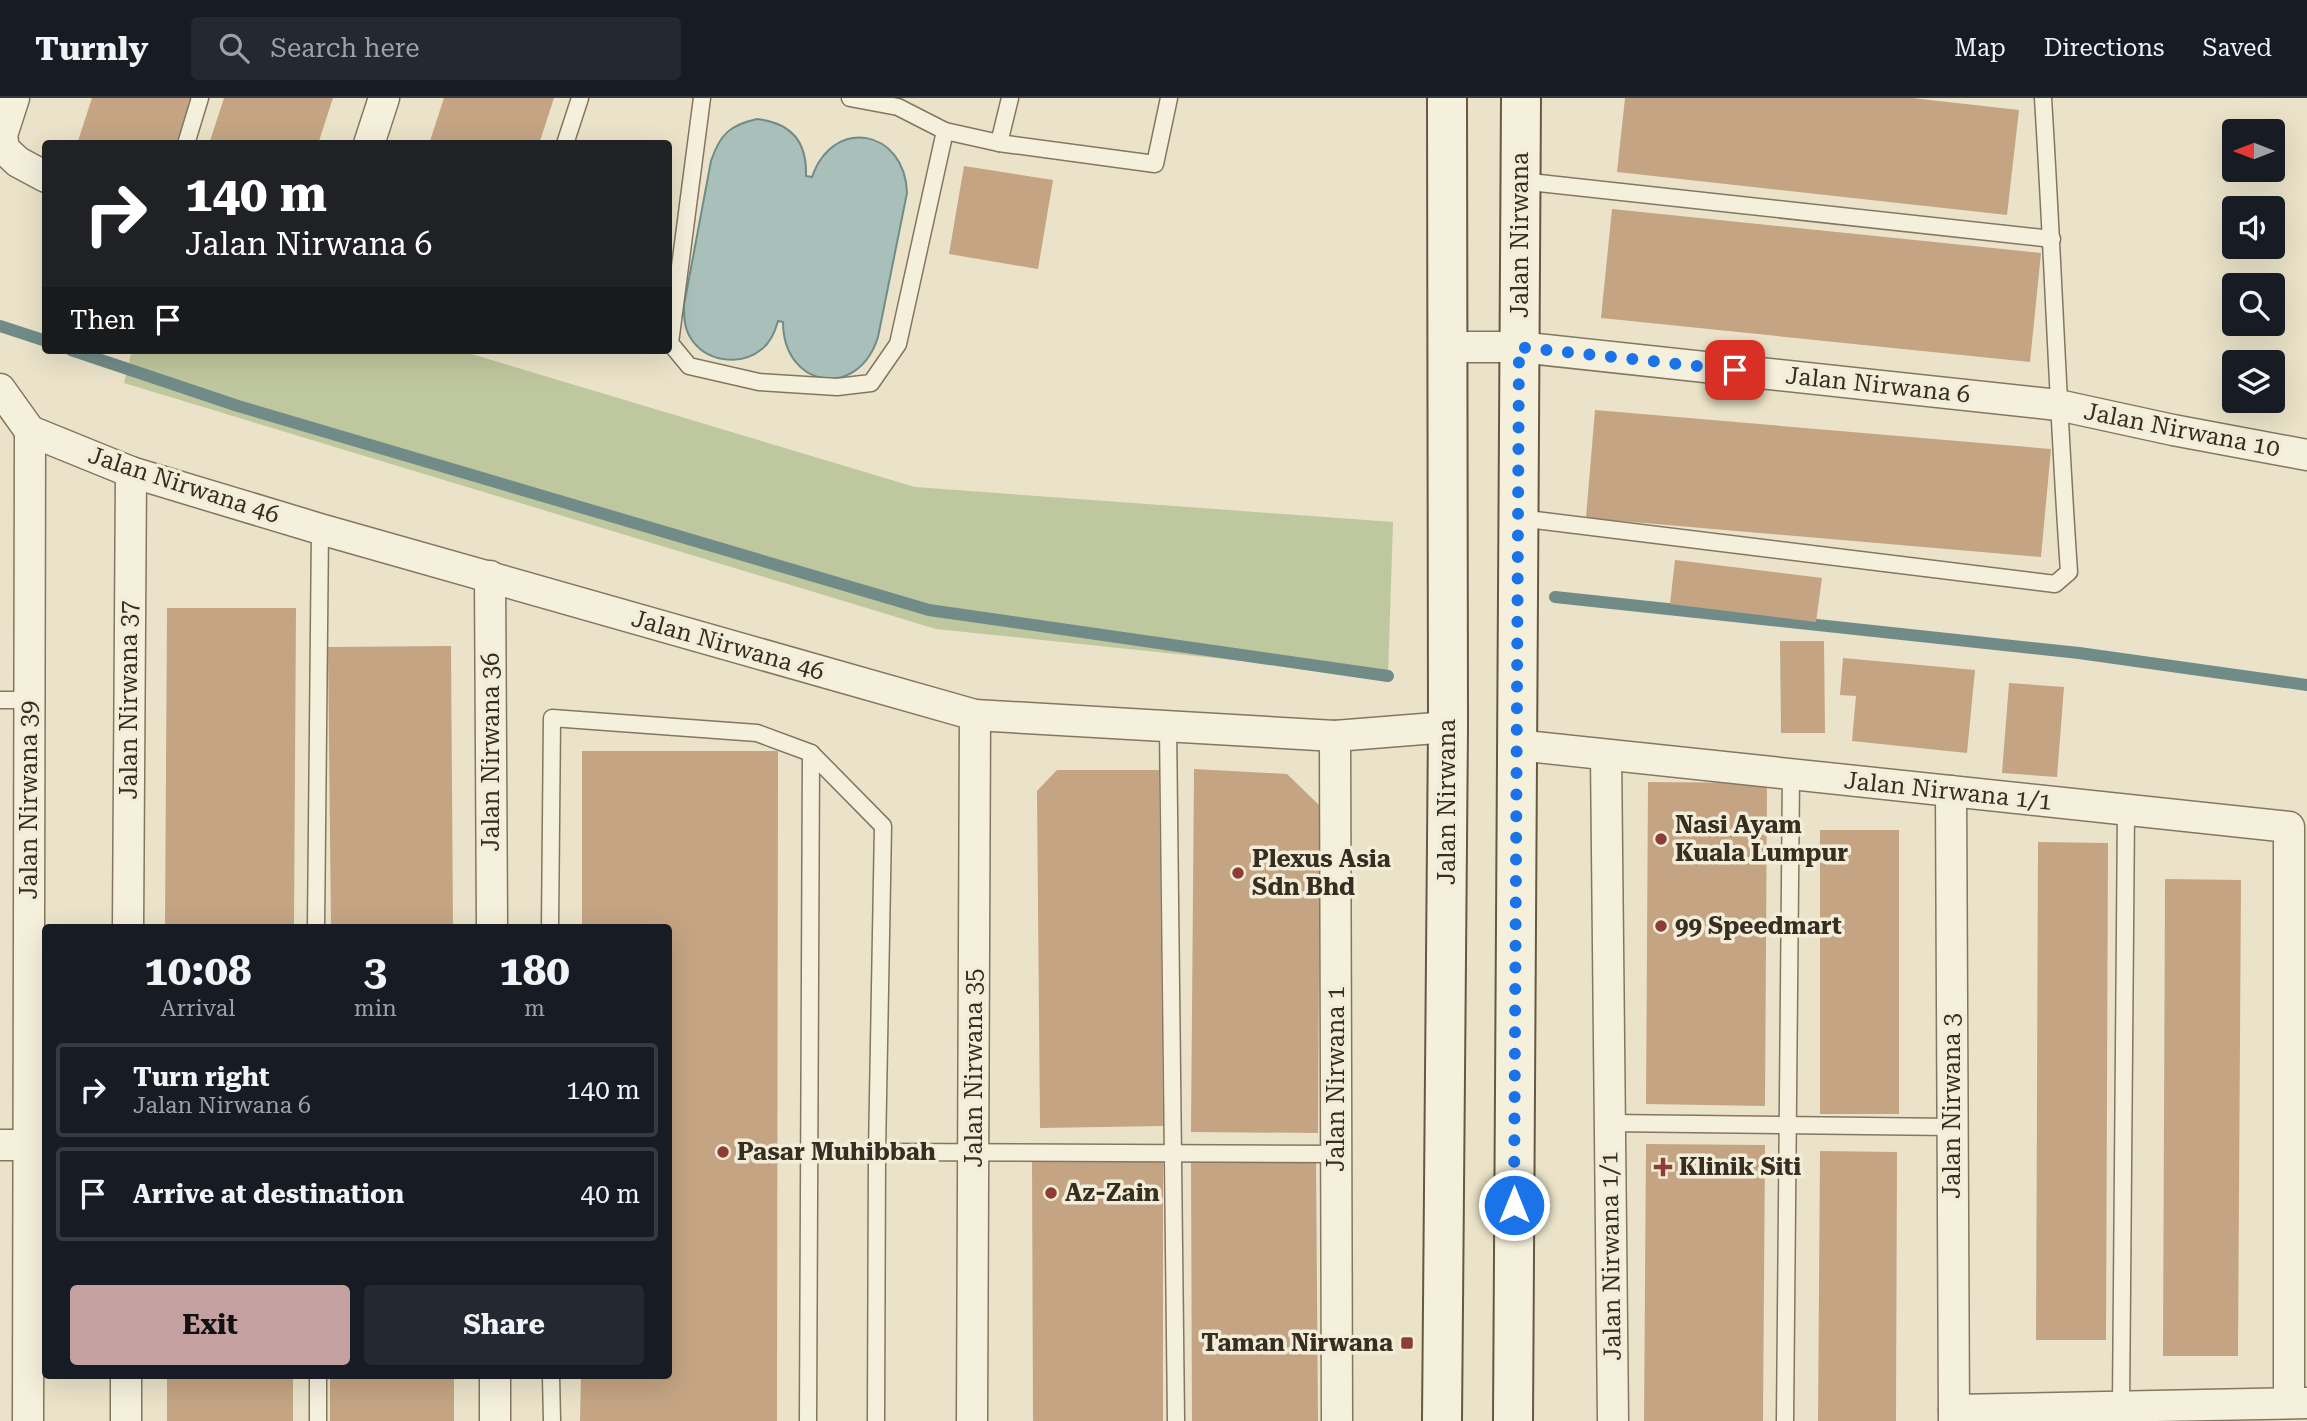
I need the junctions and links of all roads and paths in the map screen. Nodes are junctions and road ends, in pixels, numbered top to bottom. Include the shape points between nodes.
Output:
1 (14, 98) edge
2 (200, 98) edge
3 (384, 98) edge
4 (580, 98) edge
5 (702, 98) edge
6 (850, 98) edge
7 (1010, 98) edge
8 (1169, 98) edge
9 (1447, 98) edge
10 (1521, 98) edge
11 (2043, 98) edge
12 (945, 131) junction
13 (187, 140) edge
14 (370, 140) edge
15 (566, 140) edge
16 (999, 143) junction
17 (42, 175) edge
18 (1521, 181) junction
19 (2052, 239) junction
20 (672, 328) edge
21 (672, 345) edge
22 (1448, 347) junction
23 (1519, 347) junction
24 (0, 389) edge
25 (2058, 405) junction
26 (30, 431) junction
27 (2307, 455) edge
28 (131, 472) junction
29 (1519, 518) junction
30 (320, 529) junction
31 (490, 576) junction
32 (0, 700) edge
33 (30, 700) junction
34 (975, 715) junction
35 (1168, 726) junction
36 (1448, 727) junction
37 (1335, 736) junction
38 (1517, 745) junction
39 (810, 753) junction
40 (1606, 755) junction
41 (1791, 774) junction
42 (1951, 791) junction
43 (2126, 810) junction
44 (2298, 829) edge
45 (128, 924) edge
46 (316, 924) edge
47 (492, 924) edge
48 (550, 924) edge
49 (1609, 1123) junction
50 (1788, 1125) junction
51 (1952, 1127) junction
52 (14, 1145) edge
53 (877, 1152) junction
54 (974, 1152) junction
55 (1173, 1153) junction
56 (1337, 1154) junction
57 (126, 1379) edge
58 (318, 1379) edge
59 (495, 1379) edge
60 (551, 1379) edge
61 (2298, 1403) edge
62 (2121, 1407) junction
63 (1954, 1416) edge
64 (28, 1421) edge
65 (125, 1421) edge
66 (318, 1421) edge
67 (495, 1421) edge
68 (552, 1421) edge
69 (808, 1421) edge
70 (876, 1421) edge
71 (972, 1421) edge
72 (1176, 1421) edge
73 (1337, 1421) edge
74 (1442, 1421) edge
75 (1513, 1421) edge
76 (1613, 1421) edge
77 (1785, 1421) edge

1 - 17 street via 2,135 4,149
2 - 13 lane
3 - 14 street
4 - 15 lane
5 - 20 lane
6 - 12 lane via 898,107
7 - 16 lane
8 - 16 lane via 1155,164
9 - 22 street, Jalan Nirwana
10 - 18 street, Jalan Nirwana
11 - 19 lane
12 - 16 lane
12 - 21 lane via 898,344 871,383 837,387 759,382 690,366
18 - 19 lane
18 - 23 street, Jalan Nirwana
19 - 25 lane
22 - 23 street, Jalan Nirwana 6
22 - 36 street, Jalan Nirwana
23 - 25 street, Jalan Nirwana 6
23 - 29 street, Jalan Nirwana
24 - 26 street
25 - 27 street, Jalan Nirwana 10
25 - 29 lane via 2069,572 2055,584
26 - 28 street, Jalan Nirwana 46
26 - 33 street, Jalan Nirwana 39
28 - 30 street, Jalan Nirwana 46
28 - 45 street, Jalan Nirwana 37
29 - 38 street, Jalan Nirwana
30 - 31 street, Jalan Nirwana 46
30 - 46 lane
31 - 34 street, Jalan Nirwana 46
31 - 47 street, Jalan Nirwana 36
32 - 33 lane
33 - 52 street, Jalan Nirwana 39
34 - 35 street, Jalan Nirwana 46
34 - 54 street, Jalan Nirwana 35
35 - 37 street, Jalan Nirwana 46
35 - 55 lane
36 - 37 street, Jalan Nirwana 46
36 - 74 street, Jalan Nirwana
37 - 56 street, Jalan Nirwana 1
38 - 40 street, Jalan Nirwana 1/1
38 - 75 street, Jalan Nirwana
39 - 48 lane via 757,733 552,718
39 - 53 lane via 883,825
39 - 69 lane
40 - 41 street, Jalan Nirwana 1/1
40 - 49 street, Jalan Nirwana 1/1
41 - 42 street, Jalan Nirwana 1/1
41 - 50 lane
42 - 43 street, Jalan Nirwana 1/1
42 - 51 street, Jalan Nirwana 3
43 - 44 street, Jalan Nirwana 1/1
43 - 62 lane
44 - 61 street
49 - 50 lane
49 - 76 street, Jalan Nirwana 1/1
50 - 51 lane
50 - 77 lane
51 - 63 street, Jalan Nirwana 3
52 - 64 street, Jalan Nirwana 39
53 - 54 lane
53 - 70 lane
54 - 55 lane
54 - 71 street, Jalan Nirwana 35
55 - 56 lane
55 - 72 lane
56 - 73 street, Jalan Nirwana 1
57 - 65 street
58 - 66 lane
59 - 67 street
60 - 68 lane
61 - 62 street
62 - 63 street

